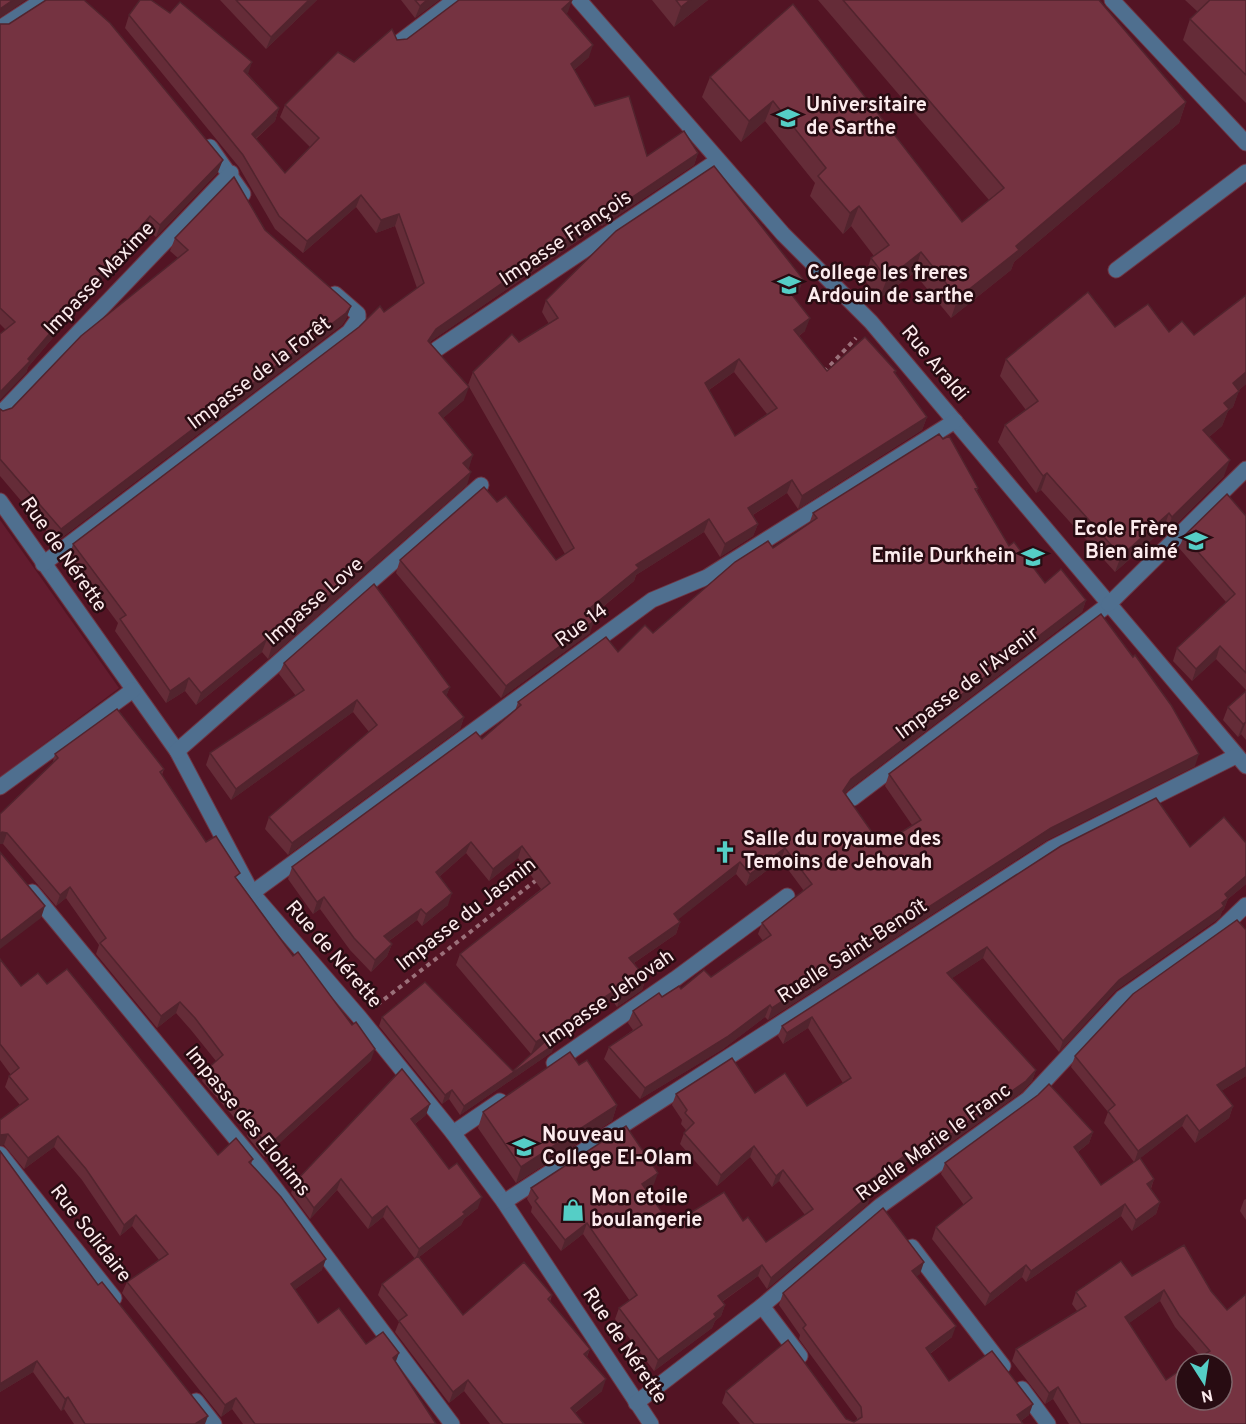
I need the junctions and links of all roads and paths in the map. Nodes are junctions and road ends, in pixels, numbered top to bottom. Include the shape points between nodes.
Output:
1 (43, 0) edge
2 (455, 0) edge
3 (579, 0) edge
4 (1112, 0) edge
5 (0, 28) edge
6 (397, 44) edge
7 (203, 138) edge
8 (1246, 143) edge
9 (717, 161) junction
10 (1246, 172) edge
11 (231, 173) junction
12 (249, 204) edge
13 (1116, 270) dead end
14 (325, 285) edge
15 (871, 322) junction
16 (437, 349) edge
17 (819, 377) edge
18 (0, 414) edge
19 (955, 421) junction
20 (1246, 469) edge
21 (481, 485) dead end
22 (0, 501) edge
23 (43, 564) junction
24 (1109, 604) junction
25 (132, 690) junction
26 (177, 751) junction
27 (1241, 761) edge
28 (0, 787) edge
29 (853, 798) dead end
30 (543, 874) edge
31 (22, 880) edge
32 (252, 893) junction
33 (787, 896) dead end
34 (1246, 906) edge
35 (360, 1018) junction
36 (540, 1073) edge
37 (511, 1093) edge
38 (453, 1133) junction
39 (0, 1154) edge
40 (504, 1202) junction
41 (902, 1235) edge
42 (762, 1306) junction
43 (126, 1312) edge
44 (809, 1369) edge
45 (185, 1387) edge
46 (636, 1403) junction
47 (214, 1424) edge
48 (452, 1424) edge
49 (651, 1424) edge
50 (1048, 1424) edge

1 - 5 street
2 - 6 street
3 - 9 street, Rue Araldi
4 - 8 street
7 - 11 street
9 - 15 street, Rue Araldi
9 - 16 street, Impasse François
10 - 13 street
11 - 12 street
11 - 18 street, Impasse Maxime
14 - 23 street, Impasse de la Forêt via 358,314 349,332
15 - 17 path
15 - 19 street, Rue Araldi
19 - 24 street, Rue Araldi
19 - 32 street, Rue 14 via 707,577 652,600
20 - 24 street, Impasse de l'Avenir
21 - 26 street, Impasse Love
22 - 23 street, Rue de Nérette
23 - 25 street, Rue de Nérette
24 - 27 street, Rue Araldi
24 - 29 street, Impasse de l'Avenir
25 - 26 street, Rue de Nérette
25 - 28 street
26 - 32 street, Rue de Nérette
27 - 40 street, Ruelle Saint-Benoît via 1052,848
30 - 35 path, Impasse du Jasmin
31 - 48 street, Impasse des Elohims via 260,1168
32 - 35 street, Rue de Nérette
33 - 36 street, Impasse Jehovah
34 - 42 street, Ruelle Marie le Franc via 1221,929 1122,998 1028,1100
35 - 38 street, Rue de Nérette
37 - 38 street
38 - 40 street, Rue de Nérette
39 - 43 street, Rue Solidaire
40 - 46 street, Rue de Nérette
41 - 50 street
42 - 44 street
42 - 46 street, Ruelle Marie le Franc
45 - 47 street
46 - 49 street, Rue de Nérette

